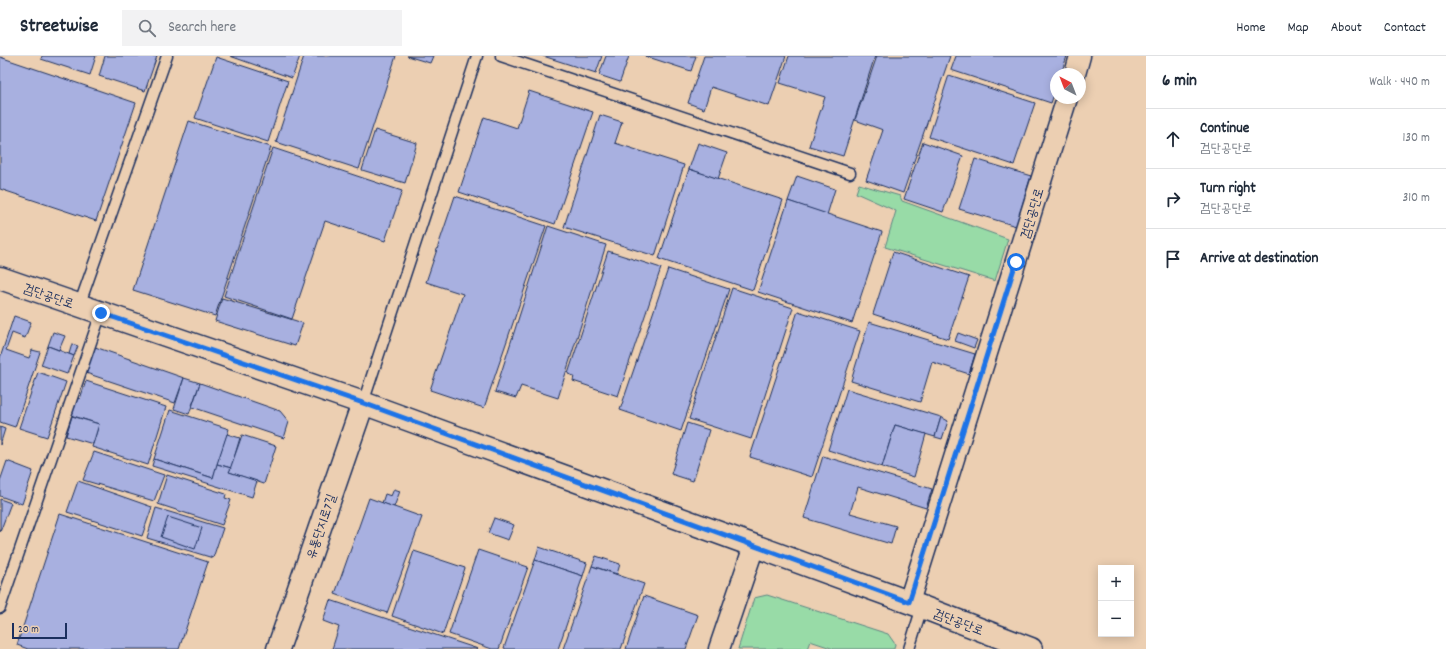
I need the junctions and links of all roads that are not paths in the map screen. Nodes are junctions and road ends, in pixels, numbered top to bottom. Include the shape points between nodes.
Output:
1 (167, 56) edge
2 (478, 56) edge
3 (501, 56) edge
4 (1080, 56) edge
5 (1077, 68) edge
6 (1065, 104) edge
7 (850, 173) dead end
8 (0, 278) edge
9 (79, 306) junction
10 (101, 313) junction
11 (363, 403) junction
12 (754, 546) junction
13 (916, 605) junction
14 (0, 608) edge
15 (278, 649) edge
16 (719, 649) edge
17 (909, 649) edge
18 (1031, 649) edge

1 - 9 lane
2 - 11 lane
3 - 7 lane
4 - 5 street
6 - 13 street, 검단공단로
8 - 9 main road, 검단공단로
9 - 10 main road, 검단공단로
10 - 11 main road, 검단공단로
10 - 14 lane
11 - 12 main road, 검단공단로
11 - 15 main road, 유통단지로7길
12 - 13 main road, 검단공단로
12 - 16 street
13 - 17 lane
13 - 18 main road, 검단공단로

